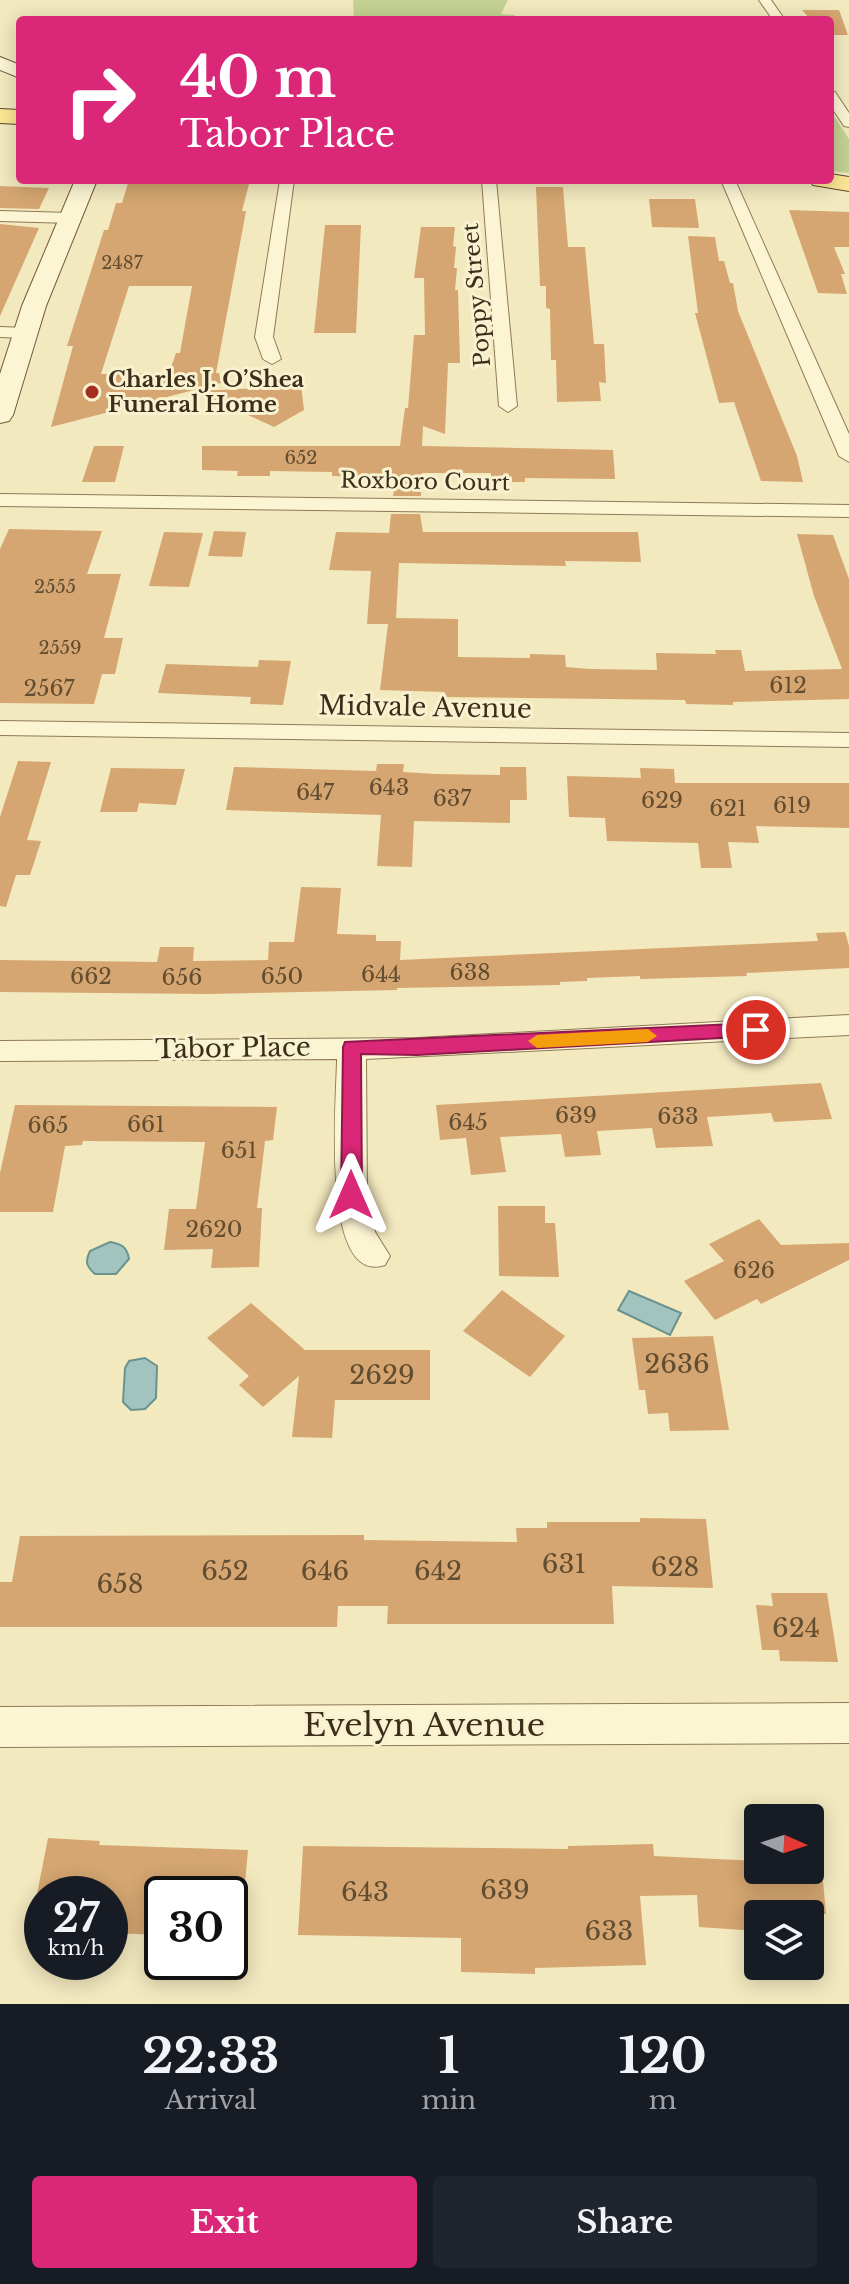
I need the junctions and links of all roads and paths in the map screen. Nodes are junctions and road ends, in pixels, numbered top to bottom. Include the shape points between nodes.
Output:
1 (834, 101) edge
2 (849, 123) edge
3 (84, 184) edge
4 (286, 184) edge
5 (489, 184) edge
6 (730, 184) edge
7 (0, 216) edge
8 (71, 218) junction
9 (0, 332) edge
10 (27, 333) junction
11 (272, 359) dead end
12 (508, 406) dead end
13 (0, 415) edge
14 (849, 456) edge
15 (0, 500) edge
16 (849, 511) edge
17 (0, 728) edge
18 (849, 740) edge
19 (849, 1025) edge
20 (352, 1047) junction
21 (0, 1051) edge
22 (374, 1256) dead end
23 (849, 1723) edge
24 (0, 1727) edge

1 - 2 street
3 - 8 main road
4 - 11 street via 264,337
5 - 12 street, Poppy Street
6 - 14 street
7 - 8 street
8 - 10 main road
9 - 10 street
10 - 13 main road
15 - 16 street, Roxboro Court
17 - 18 street, Midvale Avenue
19 - 20 street, Tabor Place
20 - 21 street, Tabor Place
20 - 22 street via 351,1195 360,1236
23 - 24 street, Evelyn Avenue

